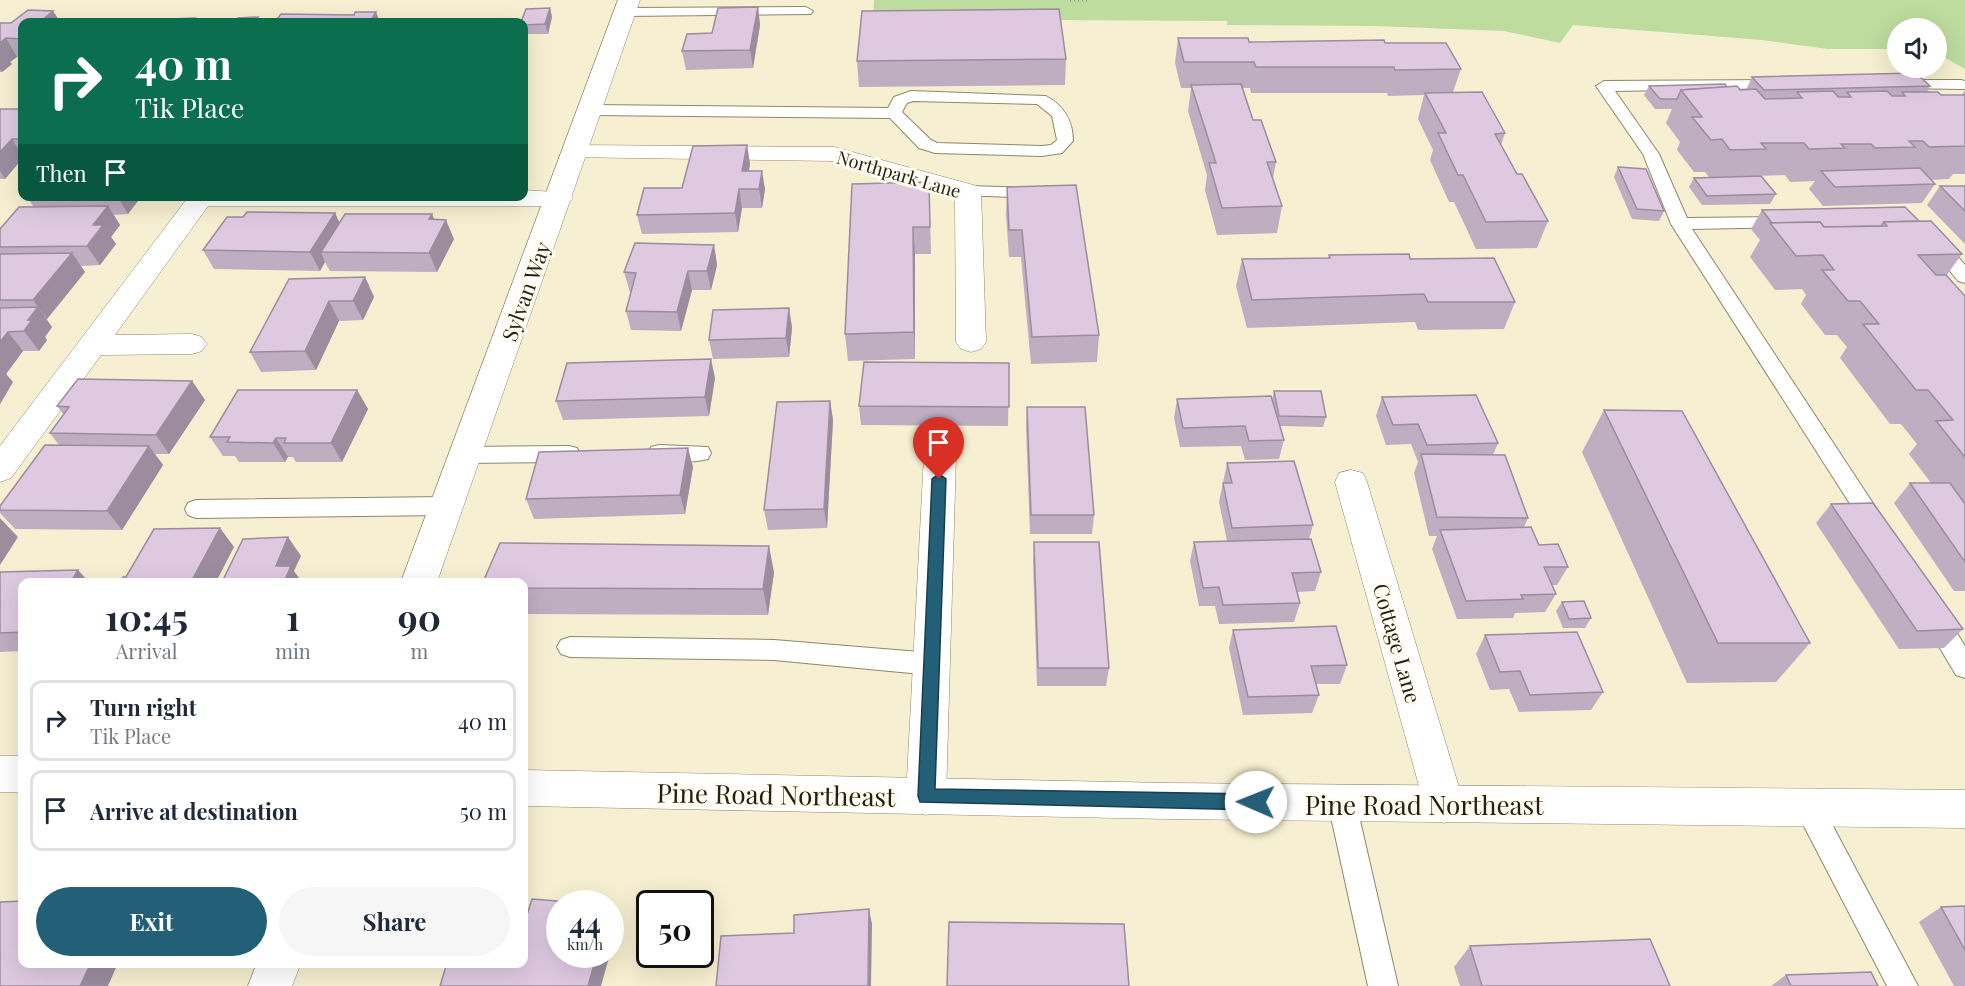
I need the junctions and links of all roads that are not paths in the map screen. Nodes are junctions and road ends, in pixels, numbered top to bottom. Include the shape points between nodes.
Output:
1 (627, 6) edge
2 (806, 11) dead end
3 (1794, 85) edge
4 (1878, 85) edge
5 (1961, 85) dead end
6 (590, 110) junction
7 (894, 113) junction
8 (574, 152) junction
9 (969, 191) junction
10 (1033, 193) edge
11 (528, 198) edge
12 (560, 198) junction
13 (198, 201) edge
14 (1799, 222) edge
15 (1680, 224) junction
16 (1925, 228) edge
17 (1965, 277) edge
18 (971, 342) dead end
19 (192, 344) dead end
20 (93, 345) junction
21 (700, 453) dead end
22 (594, 454) edge
23 (641, 454) edge
24 (465, 455) junction
25 (940, 456) dead end
26 (0, 470) edge
27 (1352, 482) dead end
28 (446, 506) junction
29 (196, 509) dead end
30 (1889, 547) edge
31 (420, 578) edge
32 (1921, 597) edge
33 (570, 647) dead end
34 (932, 664) junction
35 (1965, 667) edge
36 (0, 774) edge
37 (18, 774) edge
38 (528, 788) edge
39 (926, 796) junction
40 (1342, 803) junction
41 (1444, 804) junction
42 (1808, 807) junction
43 (1965, 809) edge
44 (277, 968) edge
45 (270, 986) edge
46 (1383, 986) edge
47 (1903, 986) edge

1 - 2 lane
1 - 6 street, Sylvan Way
3 - 15 lane via 1604,86 1651,154
4 - 5 lane
6 - 7 lane
6 - 8 street, Sylvan Way
7 - 7 lane via 925,144 935,148 1042,151 1056,149 1065,141 1060,115 1040,99 911,96 900,100
8 - 9 street, Northpark Lane via 834,154
8 - 12 street, Sylvan Way
9 - 10 lane
9 - 18 street, Northpark Lane
11 - 12 street
12 - 24 street, Sylvan Way
13 - 20 street
14 - 15 lane
15 - 30 lane
16 - 17 lane
19 - 20 street
20 - 26 street
21 - 23 lane
22 - 24 lane
24 - 28 street, Sylvan Way
25 - 34 street
27 - 41 street, Cottage Lane
28 - 29 lane
28 - 31 street, Sylvan Way
32 - 35 lane
33 - 34 lane via 774,651
34 - 39 street
36 - 37 street
38 - 39 street, Pine Road Northeast
39 - 40 street, Pine Road Northeast
40 - 41 street, Pine Road Northeast
40 - 46 lane
41 - 42 street, Pine Road Northeast
42 - 43 street, Pine Road Northeast
42 - 47 lane
44 - 45 street

